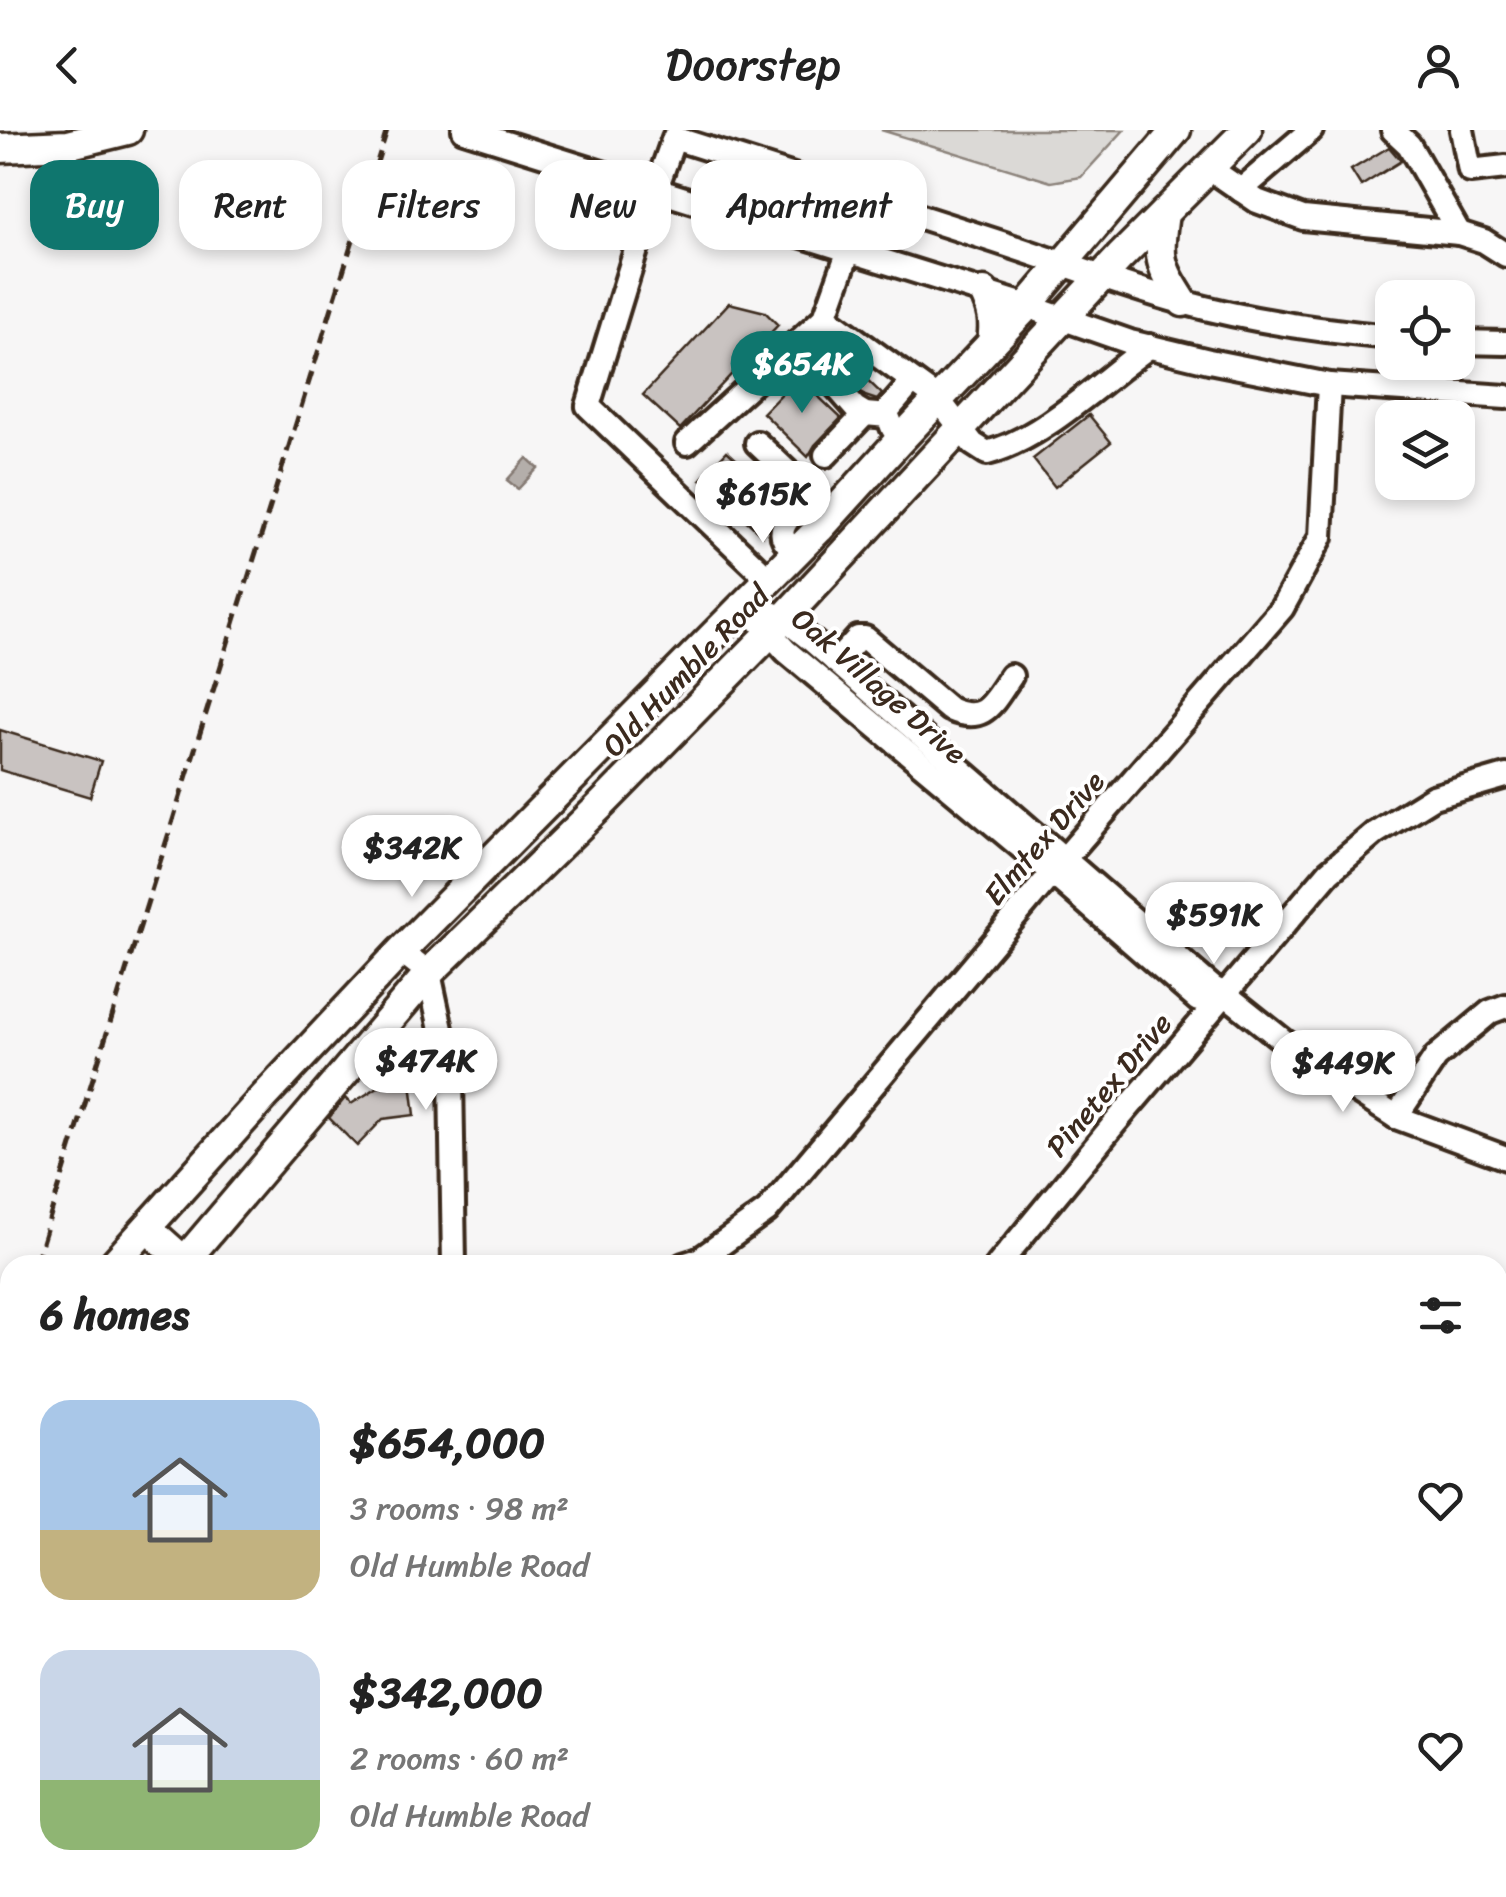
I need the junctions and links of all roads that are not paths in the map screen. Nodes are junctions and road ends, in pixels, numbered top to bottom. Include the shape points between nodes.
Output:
1 (128, 130) edge
2 (464, 130) edge
3 (1176, 130) edge
4 (1247, 130) edge
5 (1311, 130) edge
6 (1393, 130) edge
7 (1462, 130) edge
8 (0, 148) edge
9 (562, 160) edge
10 (667, 160) edge
11 (1506, 163) edge
12 (1209, 168) junction
13 (1241, 190) junction
14 (1164, 213) junction
15 (1459, 233) junction
16 (636, 250) edge
17 (849, 250) joint
18 (1506, 253) edge
19 (1061, 265) junction
20 (1101, 278) junction
21 (984, 292) junction
22 (1183, 302) junction
23 (1027, 306) junction
24 (824, 317) junction
25 (1063, 318) junction
26 (1375, 336) edge
27 (797, 342) junction
28 (992, 342) junction
29 (1475, 342) edge
30 (1506, 342) edge
31 (1150, 346) junction
32 (913, 381) junction
33 (1329, 385) junction
34 (1506, 397) edge
35 (938, 399) junction
36 (884, 424) junction
37 (961, 428) junction
38 (757, 443) dead end
39 (687, 444) dead end
40 (826, 456) dead end
41 (811, 494) junction
42 (832, 514) junction
43 (796, 553) junction
44 (770, 580) junction
45 (747, 603) junction
46 (776, 626) junction
47 (836, 662) junction
48 (1011, 676) dead end
49 (941, 702) junction
50 (910, 740) junction
51 (577, 776) junction
52 (1506, 776) edge
53 (603, 803) junction
54 (1058, 866) junction
55 (401, 951) junction
56 (429, 973) junction
57 (1225, 994) junction
58 (1506, 1006) edge
59 (1396, 1118) junction
60 (1506, 1158) edge
61 (147, 1228) junction
62 (123, 1255) edge
63 (174, 1255) edge
64 (189, 1255) edge
65 (454, 1255) edge
66 (705, 1255) edge
67 (1006, 1255) edge

1 - 8 main road via 67,144
2 - 9 street
3 - 19 main road, Old Humble Road
4 - 12 main road, Old Humble Road
5 - 13 street
6 - 15 street
7 - 11 street via 1470,171
10 - 19 street via 674,138
12 - 13 street
12 - 14 main road, Old Humble Road
13 - 15 street via 1303,218
14 - 20 main road, Old Humble Road
14 - 22 main road via 1159,250 1164,273
15 - 18 street
16 - 44 street via 588,406
17 - 21 street
17 - 24 street
19 - 20 street
19 - 23 main road, Old Humble Road
20 - 22 street
20 - 25 main road, Old Humble Road
21 - 23 street
21 - 28 main road via 995,322
22 - 26 street
23 - 25 street
23 - 28 main road, Old Humble Road
24 - 27 street
24 - 32 street
25 - 31 street
25 - 37 main road, Old Humble Road
27 - 36 street via 856,408
27 - 39 street
28 - 35 main road, Old Humble Road
29 - 30 street
31 - 33 street
31 - 37 street via 1006,448 988,453
32 - 35 street
32 - 36 street
33 - 34 street
33 - 54 street, Elmtex Drive via 1322,537 1282,608
35 - 36 main road, Old Humble Road
35 - 37 street
36 - 40 street
36 - 42 main road, Old Humble Road
37 - 46 main road, Old Humble Road
38 - 41 street
41 - 42 street
41 - 43 street via 781,532
42 - 43 main road, Old Humble Road
43 - 44 main road, Old Humble Road
44 - 45 main road, Old Humble Road
45 - 46 street, Oak Village Drive
45 - 51 main road, Old Humble Road
46 - 47 street, Oak Village Drive
46 - 50 street, Oak Village Drive via 786,651
46 - 53 main road, Old Humble Road
47 - 49 street via 864,638
47 - 50 street, Oak Village Drive
48 - 49 street via 988,709 974,715
49 - 50 street
50 - 54 street, Oak Village Drive
51 - 53 main road
51 - 55 main road, Old Humble Road
52 - 57 street, Pinetex Drive via 1433,797 1375,833 1329,872
53 - 56 main road, Old Humble Road
54 - 57 street, Oak Village Drive via 1198,1000
54 - 66 street, Elmtex Drive via 767,1211
55 - 56 street
55 - 61 main road, Old Humble Road
56 - 64 main road, Old Humble Road
56 - 65 street via 451,1076
57 - 59 street, Oak Village Drive via 1309,1062
57 - 67 street, Pinetex Drive
58 - 59 street via 1436,1058
59 - 60 street, Oak Village Drive
61 - 62 main road, Old Humble Road
61 - 63 main road

